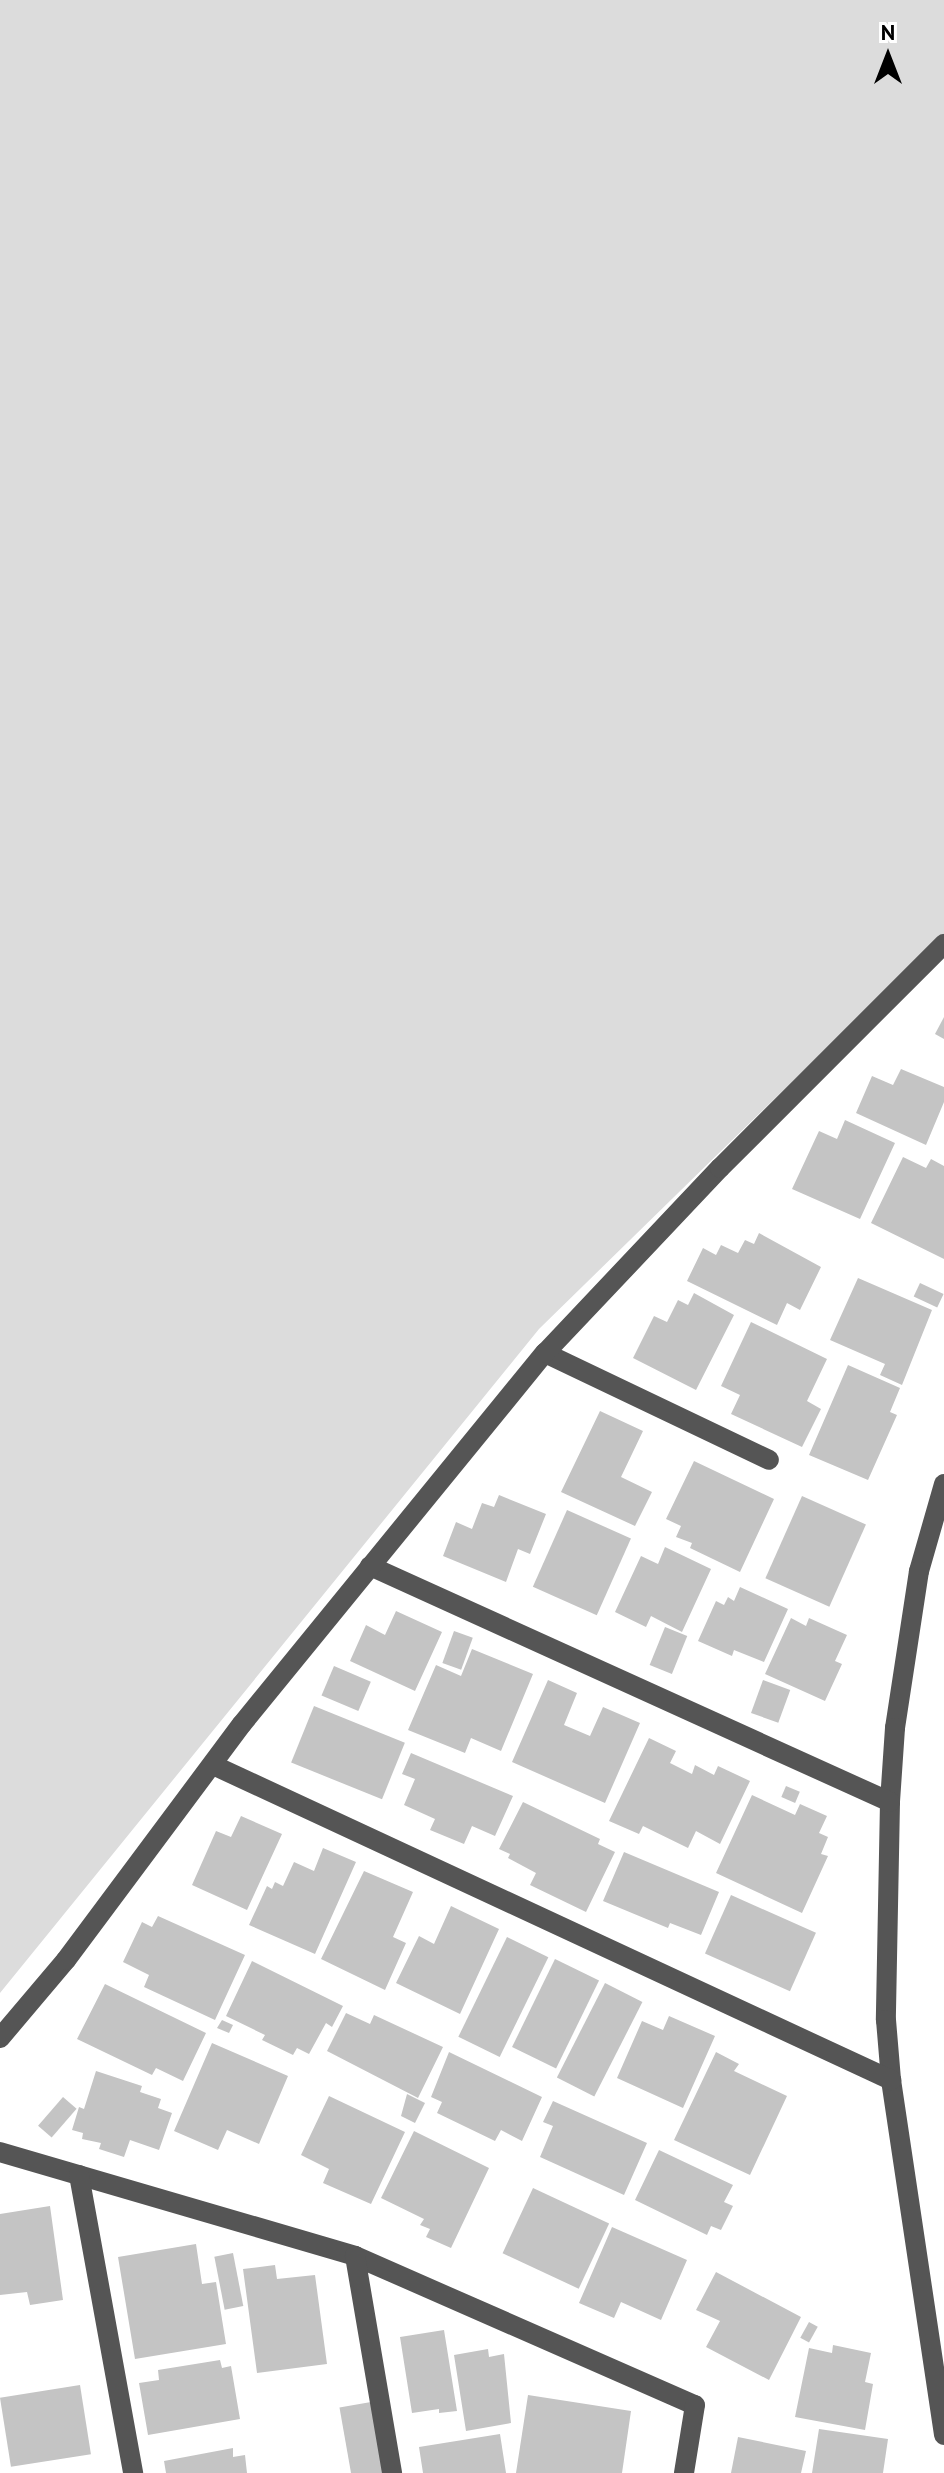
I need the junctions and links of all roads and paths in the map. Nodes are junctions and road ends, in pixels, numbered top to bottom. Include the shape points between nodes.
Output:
1 (944, 944) edge
2 (545, 1353) junction
3 (769, 1460) dead end
4 (944, 1484) edge
5 (370, 1566) junction
6 (213, 1765) junction
7 (890, 1802) junction
8 (0, 2038) edge
9 (891, 2080) junction
10 (0, 2152) edge
11 (79, 2175) junction
12 (355, 2256) junction
13 (944, 2435) edge
14 (133, 2473) edge
15 (392, 2473) edge
16 (684, 2473) edge

1 - 2 street
2 - 3 street
2 - 5 street
4 - 7 street via 919,1571 895,1728
5 - 6 street
5 - 7 street
6 - 8 street via 66,1960
6 - 9 street
7 - 9 street via 886,2020
9 - 13 street
10 - 11 street
11 - 12 street
11 - 14 street
12 - 15 street
12 - 16 street via 695,2405

